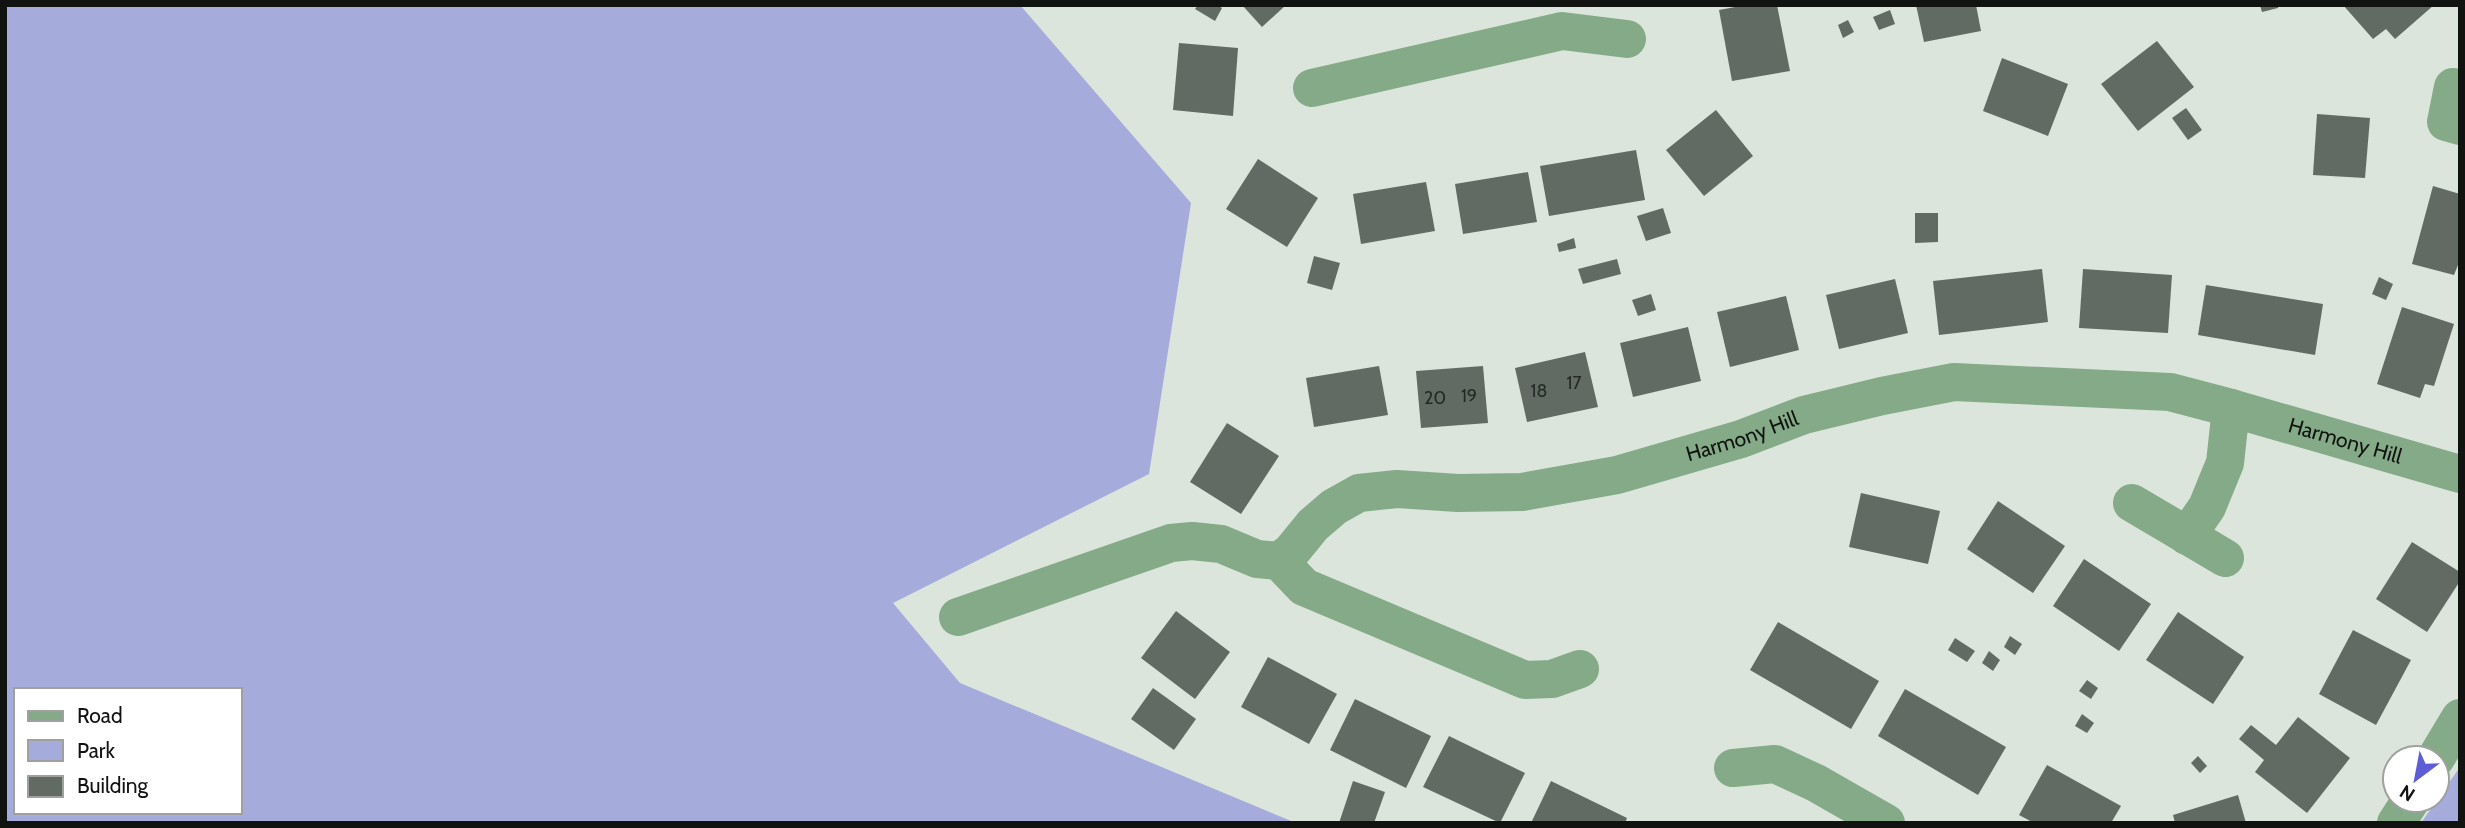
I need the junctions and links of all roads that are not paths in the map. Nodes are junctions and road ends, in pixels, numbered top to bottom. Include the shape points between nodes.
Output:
1 (1564, 18) edge
2 (1627, 38) dead end
3 (2453, 87) dead end
4 (1312, 88) dead end
5 (2460, 126) edge
6 (2231, 408) junction
7 (2460, 474) edge
8 (2132, 503) dead end
9 (2187, 536) junction
10 (2225, 558) dead end
11 (1279, 561) junction
12 (957, 617) dead end
13 (1580, 669) dead end
14 (2460, 718) edge
15 (2444, 744) edge
16 (1733, 768) dead end
17 (1886, 823) edge

1 - 2 street
1 - 4 street
3 - 5 street via 2446,122
6 - 7 street, Harmony Hill
6 - 9 street via 2225,463 2207,507
6 - 11 street, Harmony Hill via 2170,392 1954,382 1804,415 1741,439 1617,475 1522,492 1397,489 1359,493 1334,507
8 - 9 street
9 - 10 street
11 - 12 street via 1257,559 1221,544 1171,543
11 - 13 street via 1304,587 1525,680 1552,679
14 - 15 street
16 - 17 street via 1775,764

